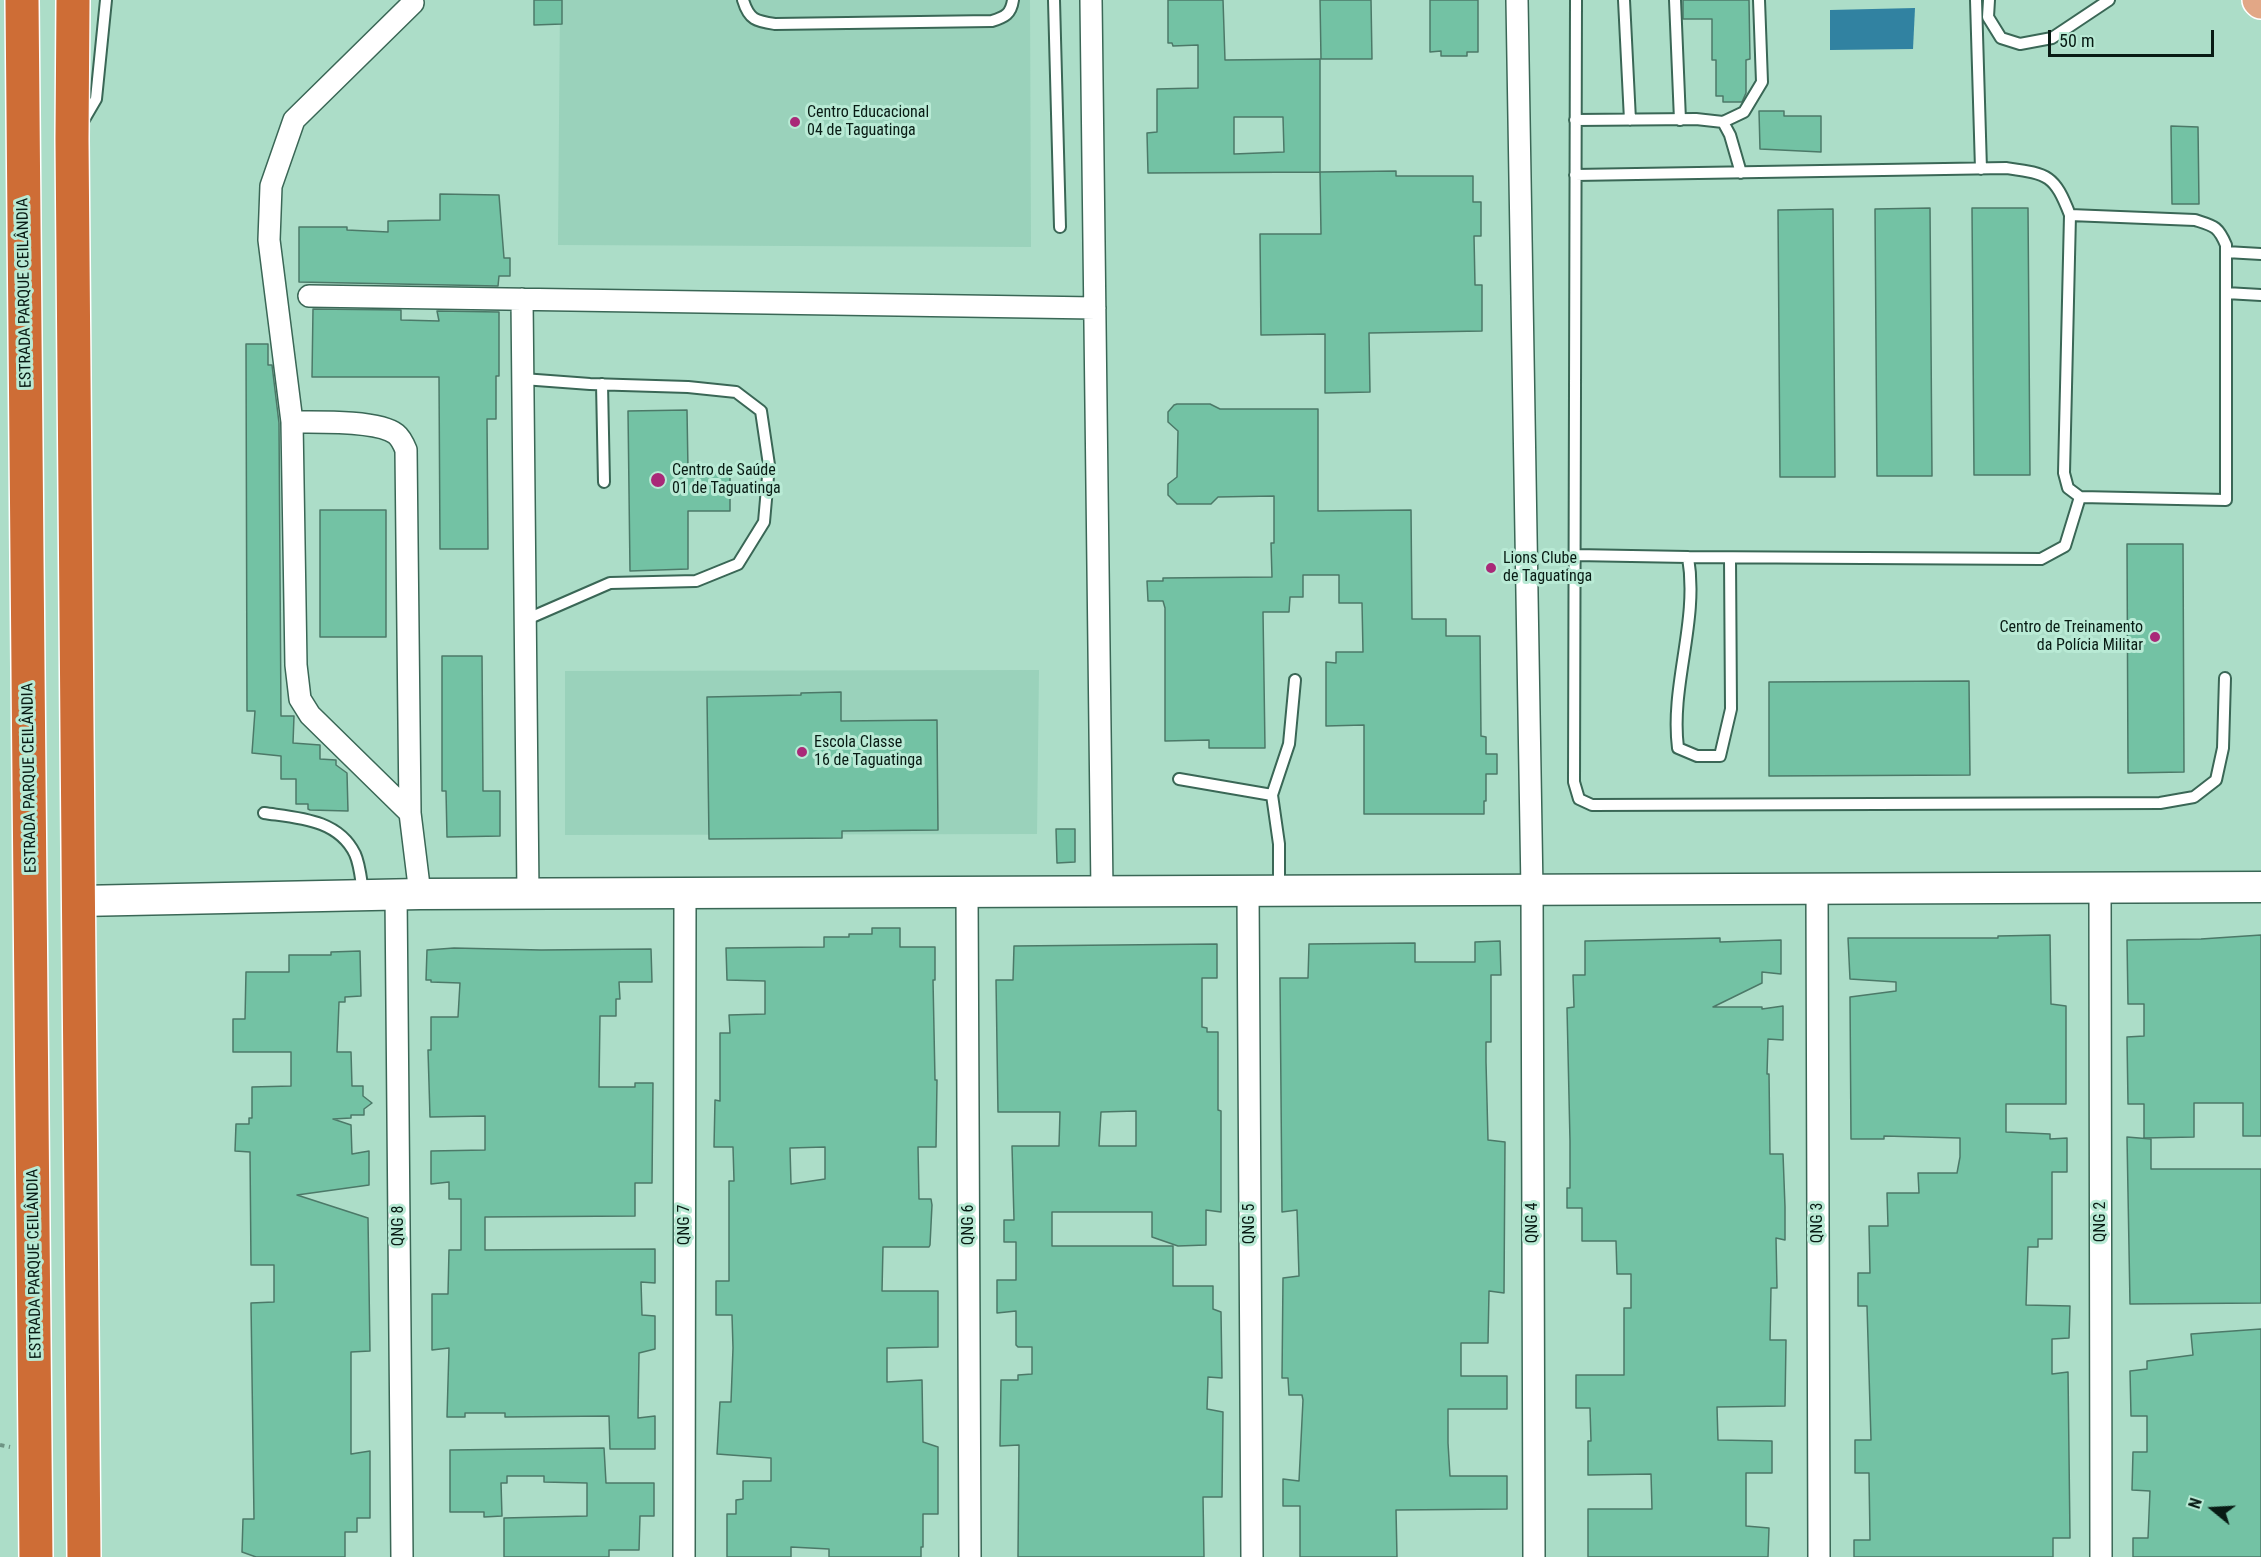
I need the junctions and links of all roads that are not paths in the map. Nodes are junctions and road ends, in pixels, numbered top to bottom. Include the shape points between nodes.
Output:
1 (22, 0) edge
2 (73, 0) edge
3 (106, 0) edge
4 (742, 0) edge
5 (1013, 0) edge
6 (1054, 0) edge
7 (1091, 0) edge
8 (1517, 0) edge
9 (1576, 0) edge
10 (1624, 0) edge
11 (1675, 0) edge
12 (1759, 0) edge
13 (1976, 0) edge
14 (1989, 0) edge
15 (2109, 0) edge
16 (413, 3) dead end
17 (1575, 120) junction
18 (1630, 120) junction
19 (1680, 120) junction
20 (1723, 122) junction
21 (72, 139) junction
22 (1981, 169) junction
23 (1741, 173) junction
24 (1575, 175) junction
25 (2070, 215) junction
26 (1060, 227) dead end
27 (2226, 252) junction
28 (2261, 254) edge
29 (2226, 293) junction
30 (2261, 295) edge
31 (309, 296) dead end
32 (522, 299) junction
33 (1095, 308) junction
34 (523, 379) junction
35 (602, 384) junction
36 (292, 423) junction
37 (604, 482) dead end
38 (2080, 497) junction
39 (1575, 555) junction
40 (1688, 557) junction
41 (1730, 558) junction
42 (525, 620) junction
43 (2225, 678) dead end
44 (1295, 680) dead end
45 (1179, 779) dead end
46 (1272, 795) junction
47 (264, 813) dead end
48 (410, 813) junction
49 (2261, 887) edge
50 (2100, 888) junction
51 (1817, 889) junction
52 (1532, 890) junction
53 (1102, 891) junction
54 (1248, 891) junction
55 (1279, 891) junction
56 (967, 892) junction
57 (685, 893) junction
58 (408, 894) junction
59 (528, 894) junction
60 (364, 895) junction
61 (79, 901) junction
62 (36, 1557) edge
63 (84, 1557) edge
64 (402, 1557) edge
65 (684, 1557) edge
66 (970, 1557) edge
67 (1252, 1557) edge
68 (1534, 1557) edge
69 (1819, 1557) edge
70 (2101, 1557) edge

1 - 62 highway, ESTRADA PARQUE CEILÂNDIA
2 - 21 highway
3 - 21 lane via 96,99
4 - 5 lane via 746,13 757,21 775,24 992,21 1005,17
6 - 26 lane
7 - 33 street
8 - 52 street, QNG 4
9 - 17 lane
10 - 18 lane
11 - 19 lane
12 - 20 lane via 1762,82 1744,112
13 - 22 lane
14 - 15 lane via 1988,18 2001,38 2020,44 2052,38
16 - 36 street via 294,120 271,186 269,240
17 - 18 lane
17 - 24 lane
18 - 19 lane
19 - 20 lane
20 - 23 lane
21 - 61 highway
22 - 23 lane
22 - 25 lane via 2041,173 2060,189
23 - 24 lane
24 - 39 lane
25 - 27 lane via 2194,220 2214,226 2221,233
25 - 38 lane via 2064,473 2068,488
27 - 28 lane
27 - 29 lane
29 - 30 lane
29 - 38 lane via 2226,500
31 - 32 street
32 - 33 street
32 - 34 street
33 - 53 street
34 - 35 lane
34 - 42 street
35 - 37 lane
35 - 42 lane via 736,392 761,411 768,465 764,522 738,564 696,581 610,582
36 - 48 street via 296,665 300,699 310,715
36 - 48 street, QNG 8 via 384,427 398,435 406,450
38 - 41 lane via 2065,546 2042,559
39 - 40 lane
39 - 43 lane via 1574,782 1579,799 1592,805 2160,803 2194,797 2216,780 2223,748
40 - 41 lane
40 - 41 lane via 1690,622 1675,723 1678,748 1697,756 1720,756 1731,709
42 - 59 street
44 - 46 lane via 1288,744
45 - 46 lane
46 - 55 lane via 1279,844
47 - 60 lane via 316,821 345,839 356,855
48 - 58 street, QNG 8
49 - 50 street
50 - 51 street
50 - 70 street, QNG 2
51 - 52 street
51 - 69 street, QNG 3
52 - 55 street
52 - 68 street, QNG 4
53 - 54 street
53 - 56 street
54 - 55 street
54 - 67 street, QNG 5
56 - 57 street
56 - 66 street, QNG 6
57 - 59 street
57 - 65 street, QNG 7
58 - 59 street
58 - 60 street
58 - 64 street, QNG 8
60 - 61 street
61 - 63 highway

